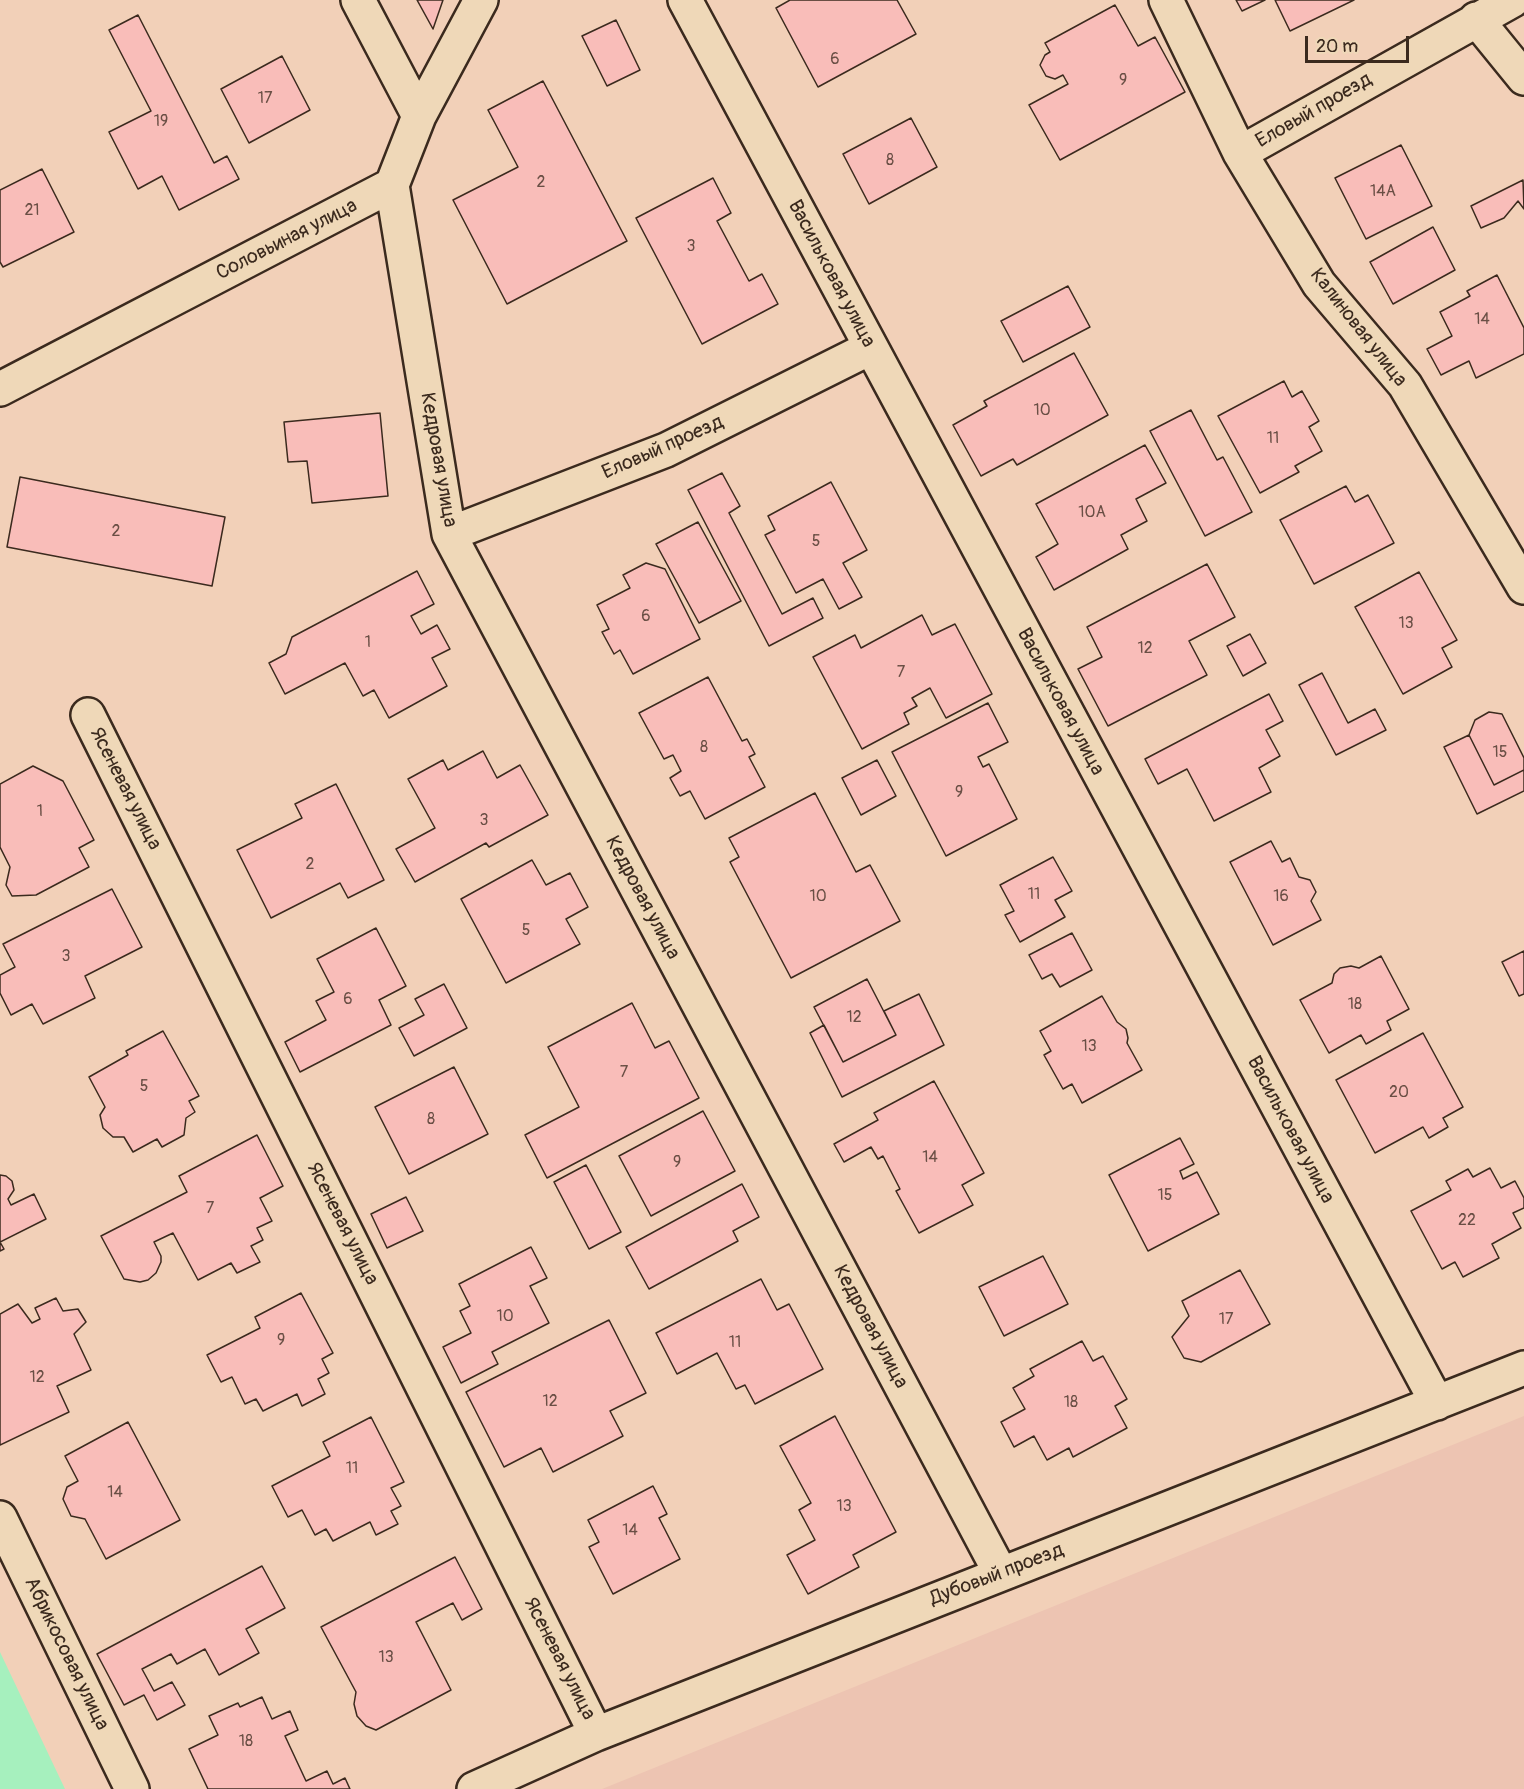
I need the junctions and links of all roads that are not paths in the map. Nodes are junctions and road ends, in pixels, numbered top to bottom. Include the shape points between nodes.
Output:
1 (358, 0) edge
2 (481, 0) edge
3 (685, 0) edge
4 (1166, 0) edge
5 (1513, 0) edge
6 (1476, 19) junction
7 (1524, 78) edge
8 (419, 116) junction
9 (1240, 153) junction
10 (392, 185) junction
11 (870, 348) junction
12 (0, 389) edge
13 (449, 534) junction
14 (1524, 587) edge
15 (88, 715) dead end
16 (1524, 1368) edge
17 (1437, 1403) junction
18 (0, 1518) edge
19 (1000, 1574) junction
20 (596, 1734) junction
21 (132, 1789) edge
22 (474, 1789) edge

1 - 8 street
2 - 8 street
3 - 11 street, Васильковая улица
4 - 9 street, Калиновая улица
5 - 6 street, Еловый проезд
6 - 7 street
6 - 9 street, Еловый проезд
8 - 10 street
9 - 14 street, Калиновая улица via 1319,284 1405,385
10 - 12 street, Соловьиная улица
10 - 13 street, Кедровая улица
11 - 13 street, Еловый проезд via 666,450
11 - 17 street, Васильковая улица
13 - 19 street, Кедровая улица
15 - 20 street, Ясеневая улица
16 - 17 street, Дубовый проезд
17 - 19 street, Дубовый проезд
18 - 21 street, Абрикосовая улица
19 - 20 street, Дубовый проезд
20 - 22 street, Дубовый проезд

